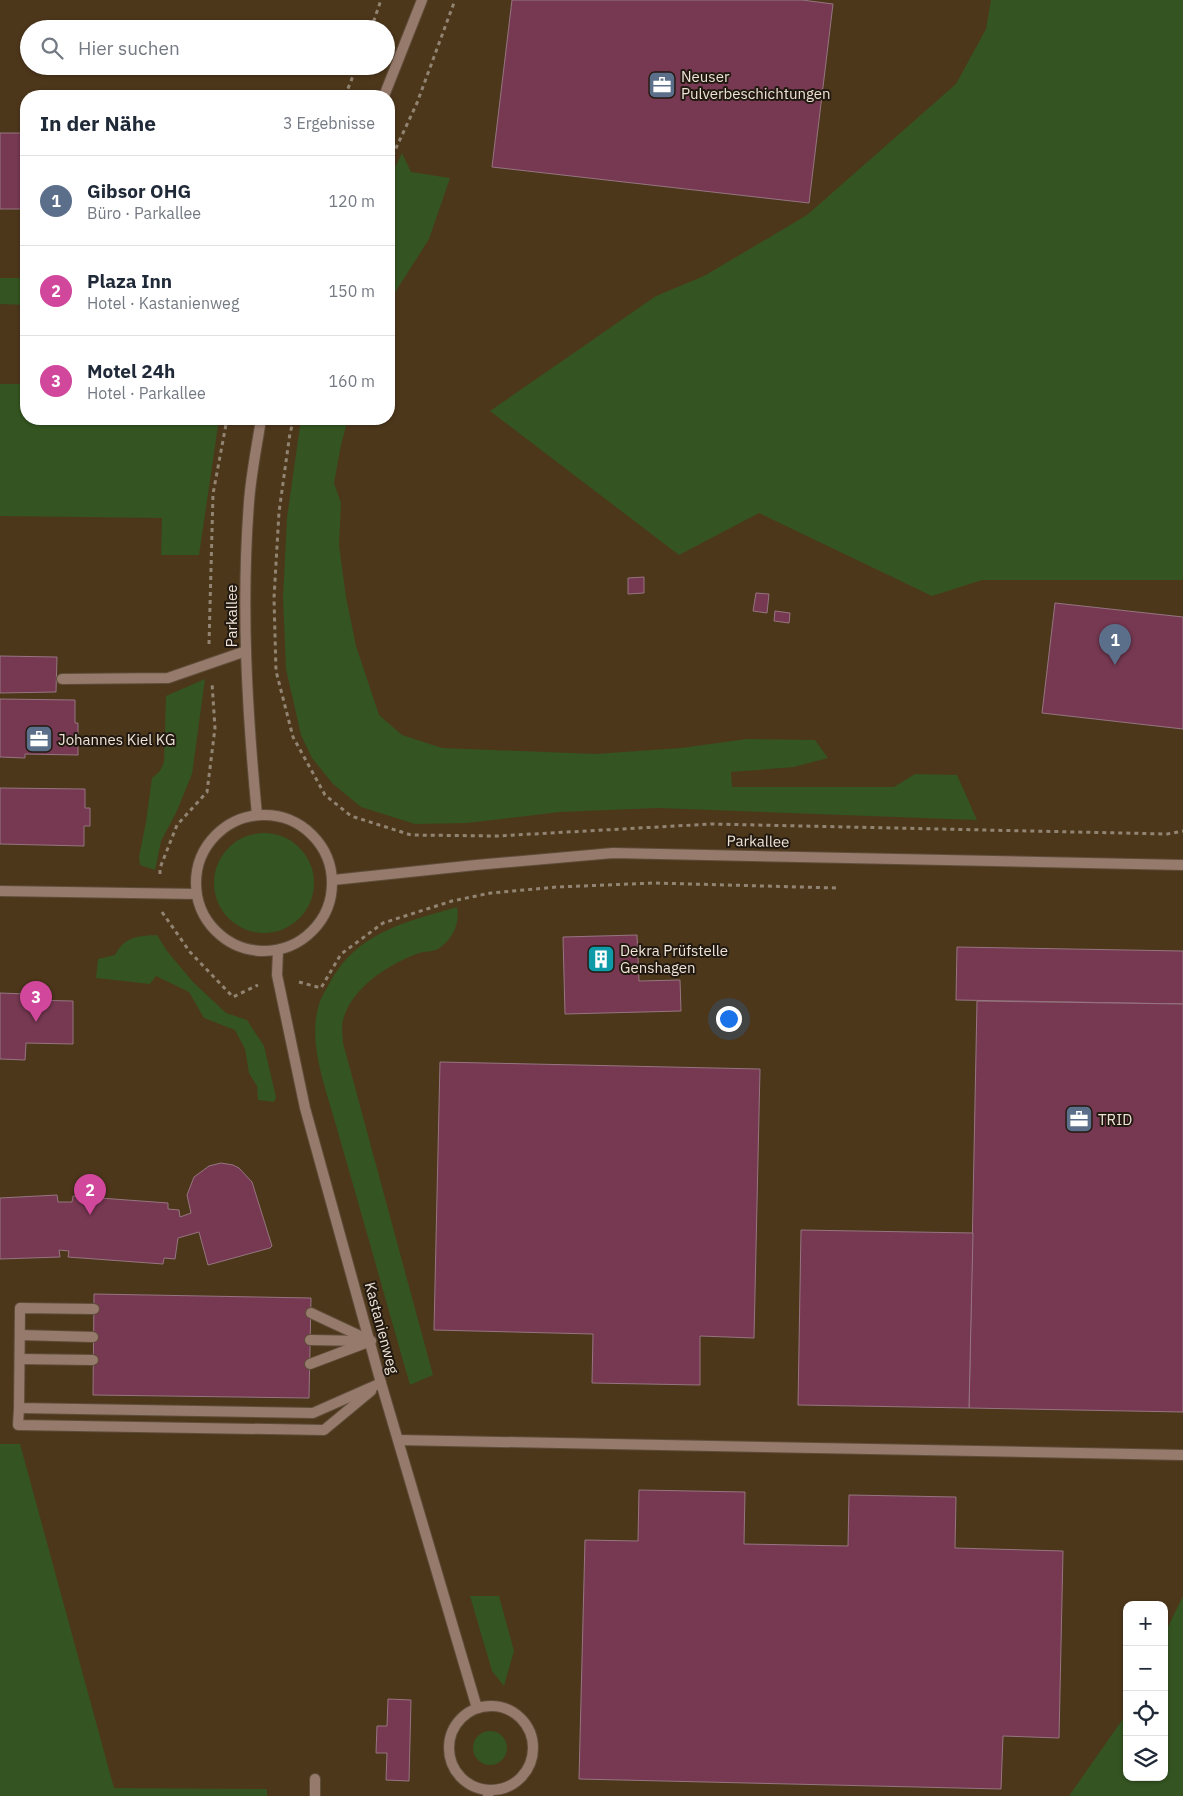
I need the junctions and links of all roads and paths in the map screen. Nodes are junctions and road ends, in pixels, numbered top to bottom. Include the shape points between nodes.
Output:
1 (382, 0) edge
2 (422, 0) edge
3 (455, 0) edge
4 (374, 20) edge
5 (395, 68) edge
6 (354, 75) edge
7 (392, 75) edge
8 (348, 90) edge
9 (386, 90) edge
10 (395, 150) edge
11 (227, 425) edge
12 (261, 425) edge
13 (292, 425) edge
14 (246, 651) junction
15 (210, 663) junction
16 (62, 679) dead end
17 (257, 815) junction
18 (1183, 831) edge
19 (1183, 865) edge
20 (333, 880) junction
21 (837, 888) dead end
22 (0, 891) edge
23 (160, 893) junction
24 (196, 894) junction
25 (278, 950) junction
26 (277, 975) junction
27 (94, 1310) dead end
28 (311, 1313) dead end
29 (20, 1335) junction
30 (94, 1337) dead end
31 (310, 1340) dead end
32 (371, 1341) junction
33 (20, 1359) junction
34 (93, 1360) dead end
35 (310, 1364) dead end
36 (381, 1383) junction
37 (19, 1408) junction
38 (398, 1440) junction
39 (1183, 1455) edge
40 (477, 1708) junction
41 (315, 1779) dead end
42 (488, 1793) edge
43 (315, 1796) edge

1 - 4 path
2 - 5 street
3 - 10 path via 417,103
6 - 8 path
7 - 9 street
11 - 15 path via 214,494
12 - 14 street, Parkallee via 249,500
13 - 18 path via 278,531 274,598 276,671 293,737 325,795 351,816 411,835 497,836 711,824 1167,834
14 - 15 street
14 - 17 street, Parkallee
15 - 16 street via 168,678
15 - 23 path via 215,728 207,792 177,826 160,868
17 - 20 street via 279,816 300,824 317,839 328,858
17 - 24 street via 236,821 217,833 204,850 196,871
19 - 20 street, Parkallee via 613,853
20 - 25 street via 330,904 318,926 300,942
21 - 26 path via 654,883 557,886 500,892 452,901 383,923 341,954 321,988
22 - 23 street
23 - 24 street
23 - 26 path via 162,914 190,952 233,997
24 - 25 street via 203,914 216,932 234,945 255,952
25 - 26 street, Kastanienweg
26 - 32 street, Kastanienweg via 305,1108
27 - 29 street via 20,1308
28 - 32 street
29 - 30 street
29 - 33 street
31 - 32 street
32 - 35 street
32 - 36 street, Kastanienweg
33 - 34 street
33 - 37 street
36 - 37 street via 312,1412
36 - 37 street via 324,1430 18,1425
36 - 38 street, Kastanienweg
38 - 39 street
38 - 40 street, Kastanienweg
40 - 42 street via 462,1717 453,1730 449,1754 460,1777
40 - 42 street via 493,1706 516,1714 528,1726 533,1742 532,1759 519,1780
41 - 43 street

